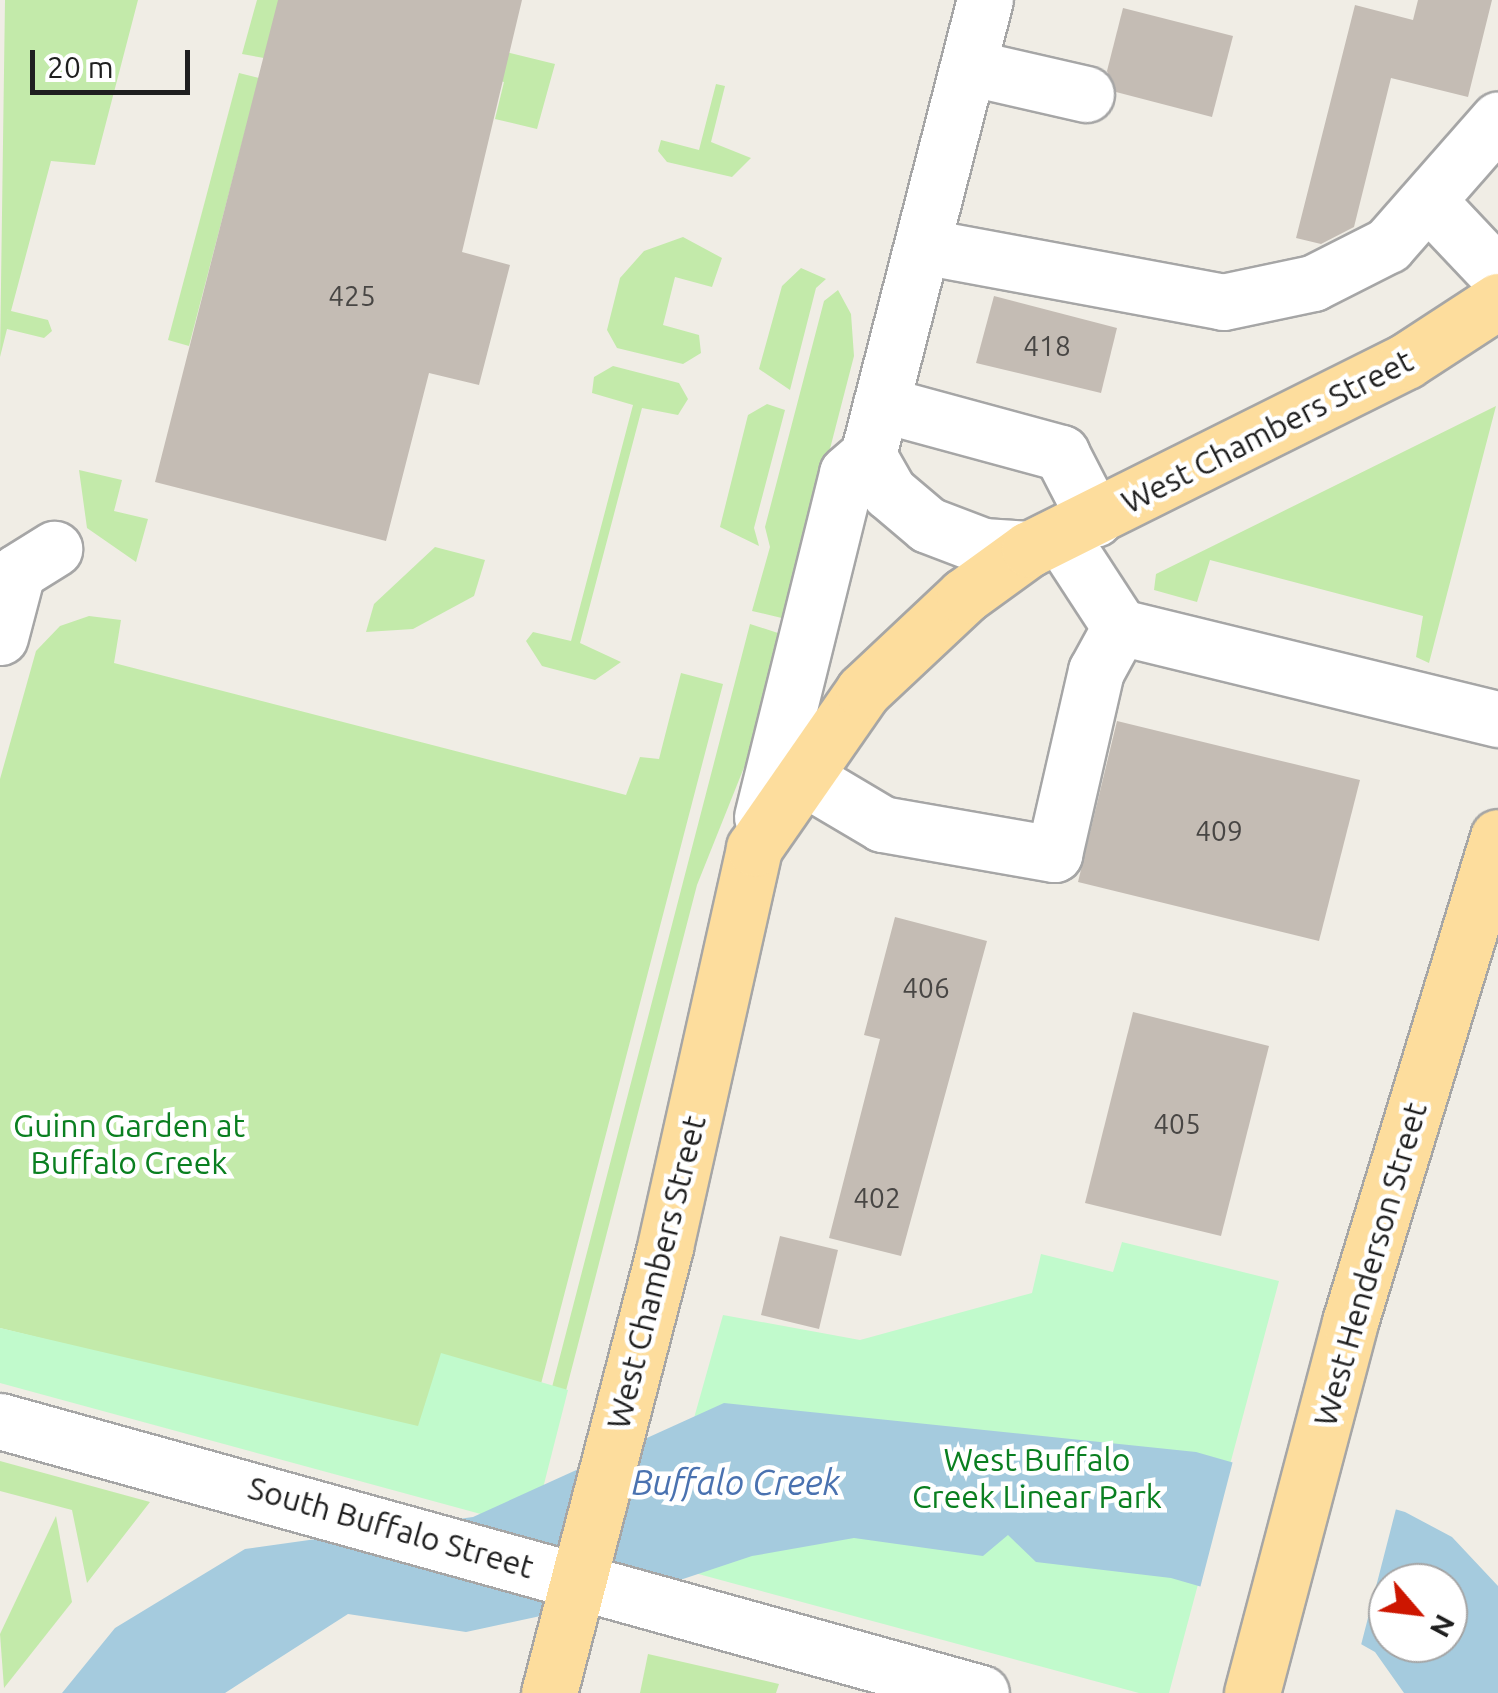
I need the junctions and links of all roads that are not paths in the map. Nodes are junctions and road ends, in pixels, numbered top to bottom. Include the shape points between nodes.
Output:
1 (986, 0) edge
2 (968, 67) junction
3 (1086, 94) dead end
4 (1498, 120) edge
5 (1430, 203) junction
6 (922, 246) junction
7 (1498, 275) edge
8 (1498, 301) edge
9 (874, 430) junction
10 (1061, 534) junction
11 (37, 558) dead end
12 (1120, 627) junction
13 (0, 637) edge
14 (1498, 720) edge
15 (803, 777) junction
16 (1498, 837) edge
17 (754, 848) junction
18 (0, 1420) edge
19 (574, 1603) junction
20 (549, 1693) edge
21 (981, 1693) edge
22 (1252, 1693) edge

1 - 2 street, West Chambers Street
2 - 3 street
2 - 6 street, West Chambers Street
4 - 5 street
5 - 6 street via 1388,245 1312,283 1223,302
5 - 7 street
6 - 9 street, West Chambers Street
8 - 10 main road, West Chambers Street via 1406,361
9 - 10 street via 890,492 928,525 983,546
9 - 10 street via 1061,453
9 - 17 street, West Chambers Street via 847,473
10 - 12 street
10 - 15 main road, West Chambers Street via 912,639
11 - 13 street
12 - 14 street
12 - 15 street via 1096,671 1054,854 882,824
15 - 17 main road, West Chambers Street
16 - 22 main road, West Henderson Street via 1350,1322
17 - 19 main road, West Chambers Street
18 - 19 street, South Buffalo Street via 201,1472
19 - 20 main road, West Chambers Street
19 - 21 street, South Buffalo Street via 649,1604

